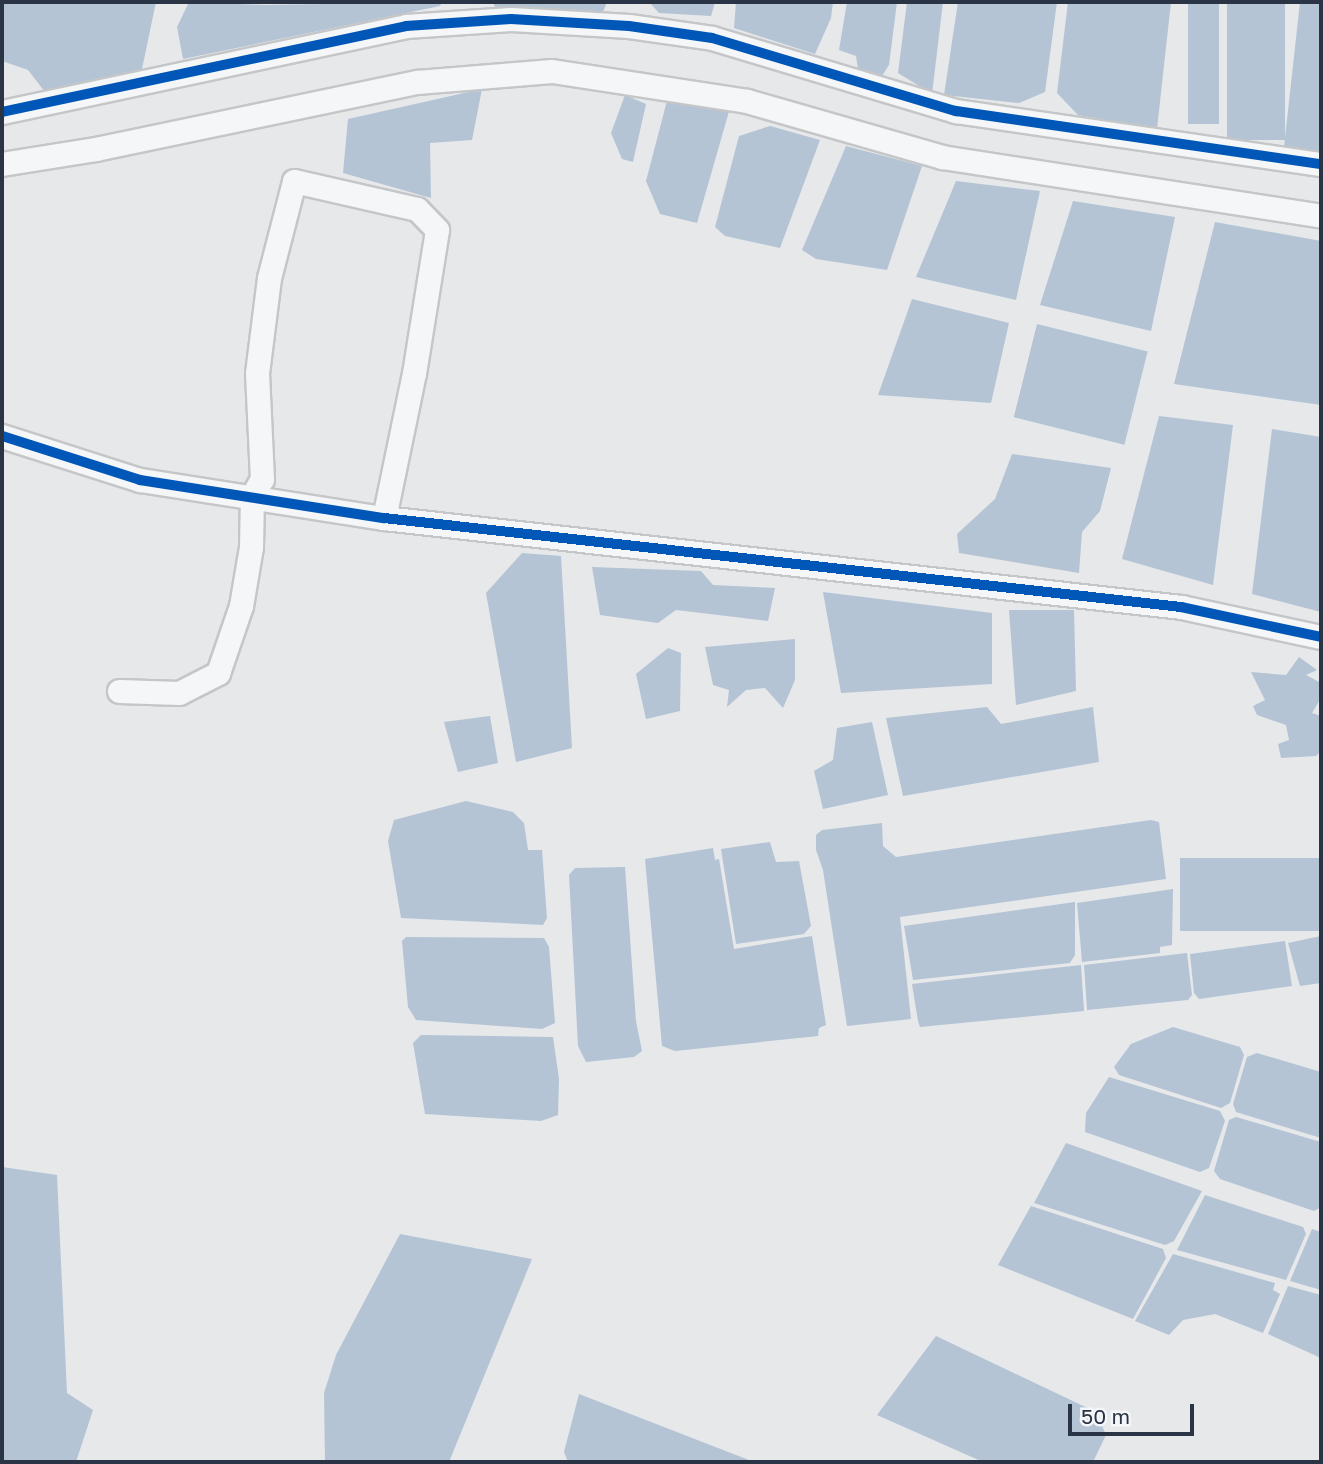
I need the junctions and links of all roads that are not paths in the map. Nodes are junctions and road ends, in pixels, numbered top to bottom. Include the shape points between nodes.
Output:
1 (2, 112) edge
2 (2, 164) edge
3 (1321, 164) edge
4 (1321, 216) edge
5 (2, 436) edge
6 (252, 496) junction
7 (384, 519) junction
8 (1321, 637) edge
9 (119, 691) dead end

1 - 3 street via 406,26 512,19 629,26 712,38 956,111
2 - 4 street via 96,149 417,82 552,71 747,101 942,157
5 - 6 street via 140,480
6 - 7 street
6 - 7 street via 262,479 257,373 269,278 294,181 417,209 437,230
6 - 9 street via 251,547 241,606 218,673 179,693
7 - 8 street via 1181,607

